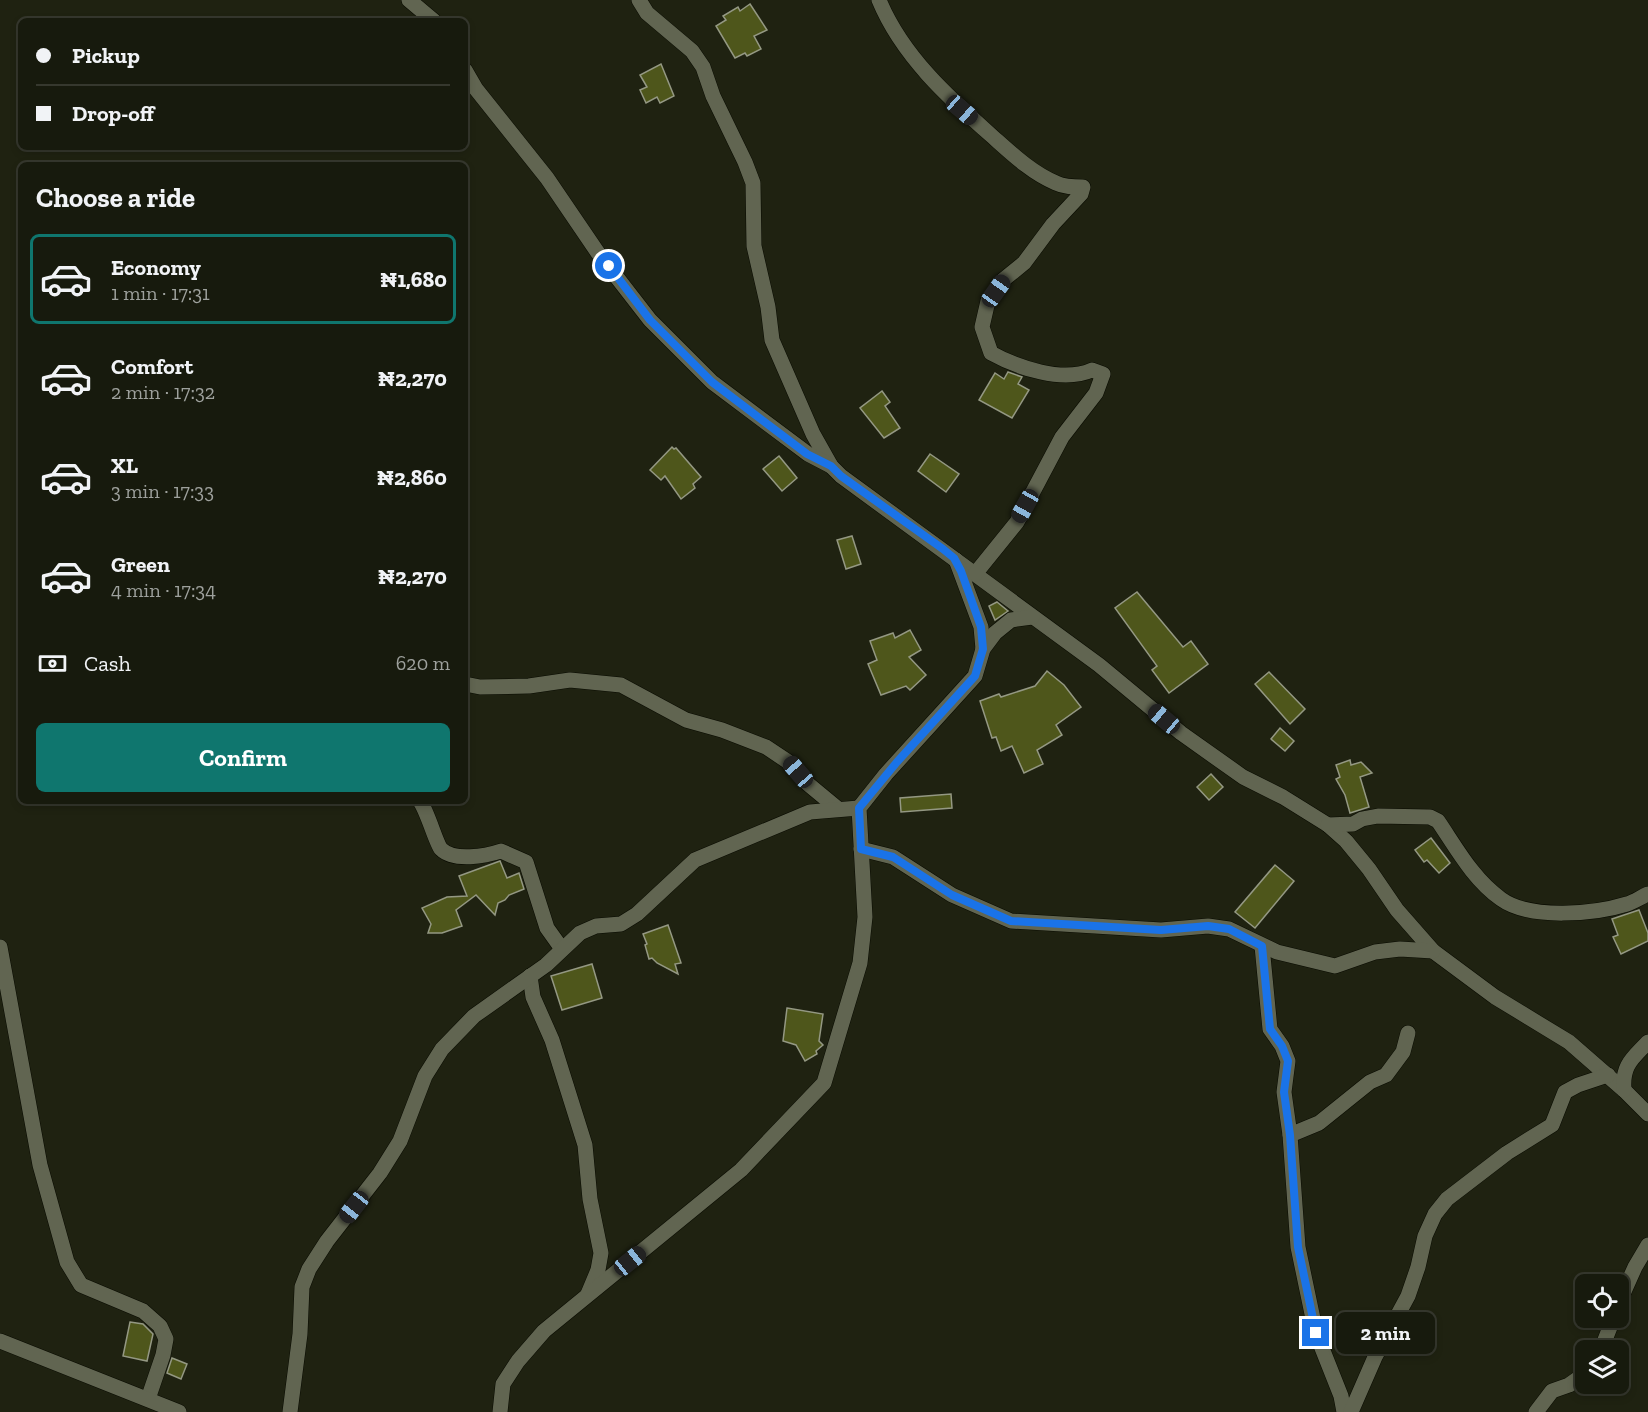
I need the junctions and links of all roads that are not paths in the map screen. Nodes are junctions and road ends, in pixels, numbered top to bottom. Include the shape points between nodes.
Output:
1 (409, 0) edge
2 (639, 0) edge
3 (879, 0) edge
4 (430, 18) edge
5 (468, 75) edge
6 (831, 466) junction
7 (954, 558) junction
8 (975, 573) junction
9 (1032, 617) junction
10 (983, 649) junction
11 (468, 685) edge
12 (422, 804) edge
13 (837, 808) junction
14 (859, 808) junction
15 (1353, 824) junction
16 (1328, 825) junction
17 (1346, 841) junction
18 (861, 849) junction
19 (1648, 894) edge
20 (1262, 946) junction
21 (0, 948) edge
22 (562, 948) junction
23 (1432, 951) junction
24 (530, 976) junction
25 (1408, 1033) dead end
26 (1648, 1042) edge
27 (1625, 1066) junction
28 (1606, 1073) junction
29 (1624, 1090) junction
30 (1648, 1114) edge
31 (1290, 1135) junction
32 (1648, 1245) edge
33 (1629, 1280) edge
34 (587, 1296) junction
35 (0, 1341) edge
36 (1575, 1381) edge
37 (148, 1399) junction
38 (179, 1412) edge
39 (290, 1412) edge
40 (500, 1412) edge
41 (1344, 1412) edge
42 (1351, 1412) edge
43 (1536, 1412) edge

1 - 4 street
2 - 6 street via 647,13 692,51 703,67 745,162 753,183 754,246 772,340
3 - 8 street via 928,77 962,110 1037,173 1066,187 1083,187 1024,263 1003,280 988,301 982,327 992,353 1005,361 1042,373 1082,375 1092,370 1103,374 1096,393 1062,437 1017,522
5 - 6 street via 650,320 712,382 807,454
6 - 7 street
7 - 8 street
7 - 10 street via 981,627
8 - 9 street
9 - 10 street via 1011,620
9 - 16 street via 1099,665 1180,733 1243,777
10 - 14 street via 975,676
11 - 13 street via 529,686 570,680 621,685 686,720 766,747 787,760
12 - 22 street via 440,848 452,856 501,851 526,862 547,928
13 - 14 street
13 - 22 street via 810,813 695,860 637,914 621,924 596,926 580,933
14 - 18 street
15 - 16 street
15 - 17 street
15 - 19 street via 1378,816 1430,817 1438,821 1480,881 1503,901 1526,909 1553,914 1589,911 1628,904
16 - 17 street
17 - 23 street via 1370,869 1396,910
18 - 20 street via 893,857 952,895 1011,921 1161,930 1208,926 1229,929
18 - 34 street via 865,917 860,963 824,1083 741,1170
20 - 23 street via 1335,966 1375,952
20 - 31 street via 1270,1029 1288,1061 1284,1092
21 - 37 street via 39,1165 67,1262 81,1285 143,1311 160,1326 166,1339
22 - 24 street
23 - 28 street via 1495,997 1569,1042
24 - 34 street via 533,997 552,1040 585,1144 600,1253 598,1270
24 - 39 street via 474,1016 442,1049 425,1076 400,1141 309,1269 302,1287
25 - 31 street via 1403,1052 1386,1075 1370,1082 1319,1123
26 - 27 street
27 - 28 street
27 - 29 street
28 - 29 street
28 - 42 street via 1565,1092 1552,1125 1507,1153 1447,1199 1435,1214 1408,1296
29 - 30 street
31 - 41 street via 1303,1275 1316,1333
32 - 33 street
34 - 40 street via 544,1331 518,1361 503,1384
35 - 37 street
36 - 43 street via 1552,1391
37 - 38 street

